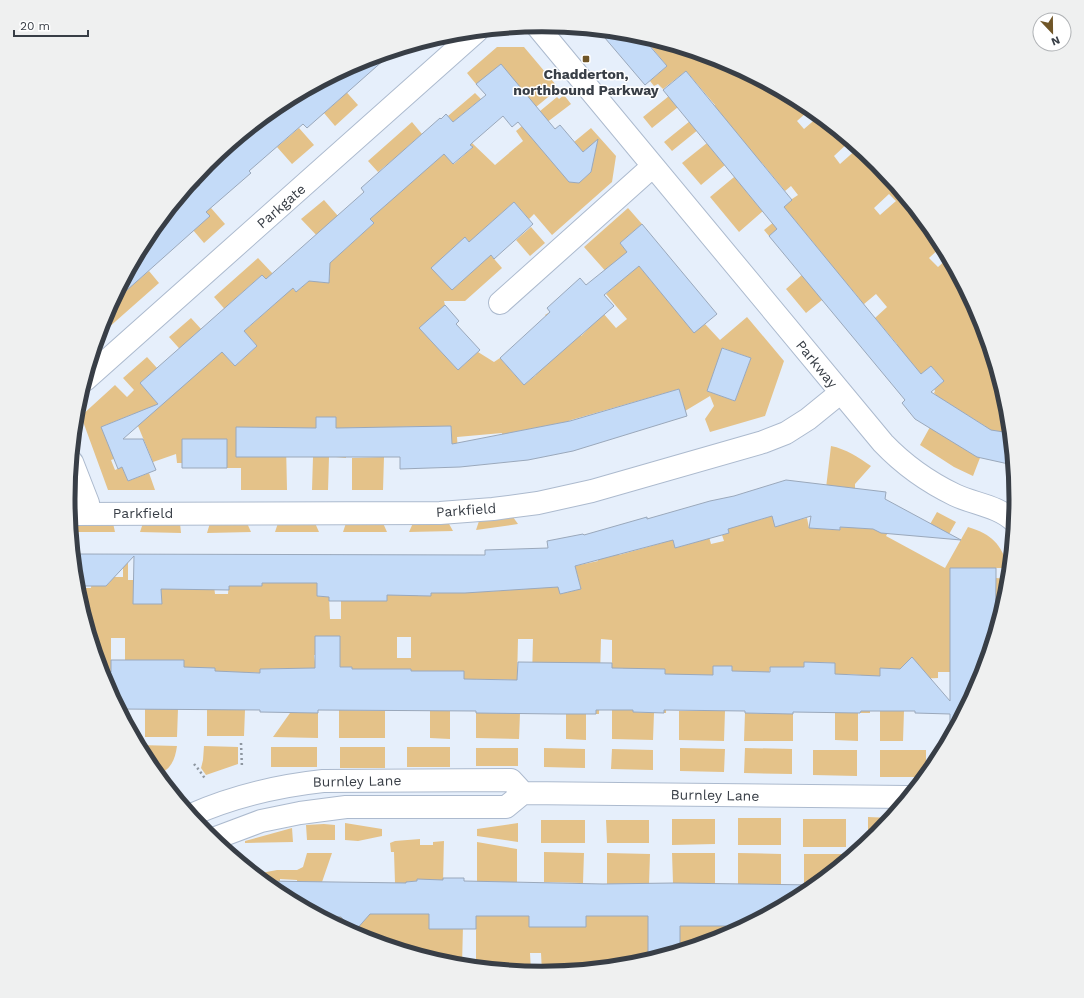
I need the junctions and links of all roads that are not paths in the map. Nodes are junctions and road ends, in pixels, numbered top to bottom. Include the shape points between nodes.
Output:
1 (542, 32) edge
2 (470, 38) edge
3 (653, 166) junction
4 (500, 303) dead end
5 (92, 373) edge
6 (840, 394) junction
7 (76, 472) edge
8 (79, 514) edge
9 (1008, 515) edge
10 (523, 793) junction
11 (901, 797) edge
12 (197, 813) edge
13 (220, 836) edge

1 - 3 street, Parkway
2 - 5 street, Parkgate
3 - 4 street
3 - 6 street, Parkway
6 - 8 street, Parkfield via 808,419 781,435 592,491 538,503 440,513
6 - 9 street, Parkway via 894,455 923,477 956,495
7 - 8 street via 88,502
10 - 11 street, Burnley Lane
10 - 12 street, Burnley Lane via 511,780 323,781 247,794
10 - 13 street, Burnley Lane via 506,807 346,807 300,813 261,821

